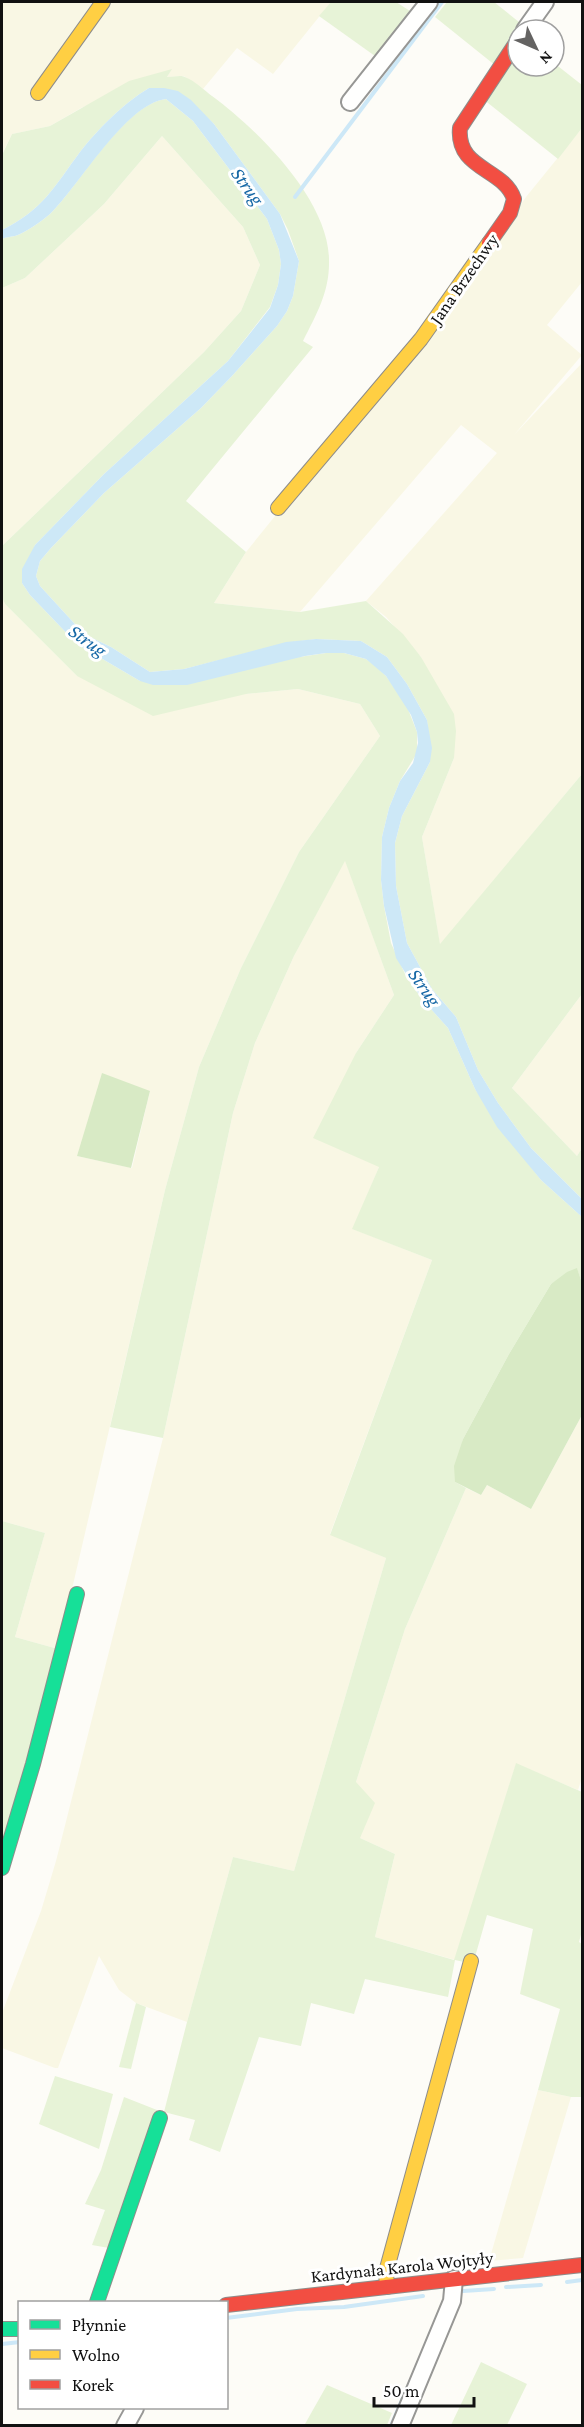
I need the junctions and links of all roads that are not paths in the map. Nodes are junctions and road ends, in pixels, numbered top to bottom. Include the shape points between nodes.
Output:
1 (103, 2) edge
2 (429, 2) edge
3 (545, 2) edge
4 (534, 18) edge
5 (506, 58) edge
6 (38, 93) dead end
7 (350, 102) dead end
8 (278, 508) dead end
9 (77, 1594) dead end
10 (2, 1868) edge
11 (471, 1961) dead end
12 (160, 2118) dead end
13 (582, 2265) edge
14 (454, 2279) junction
15 (387, 2287) junction
16 (97, 2301) edge
17 (228, 2305) edge
18 (2, 2329) edge
19 (18, 2329) edge
20 (134, 2409) edge
21 (125, 2426) edge
22 (400, 2426) edge

1 - 6 street
2 - 7 street
3 - 4 street
5 - 8 street, Jana Brzechwy via 458,136 469,157 512,193 510,213 421,339
9 - 10 street
11 - 15 street via 386,2272
12 - 16 street
13 - 14 street, Kardynała Karola Wojtyły
14 - 15 street, Kardynała Karola Wojtyły
14 - 22 street via 452,2301
15 - 17 street, Kardynała Karola Wojtyły
18 - 19 street
20 - 21 street

